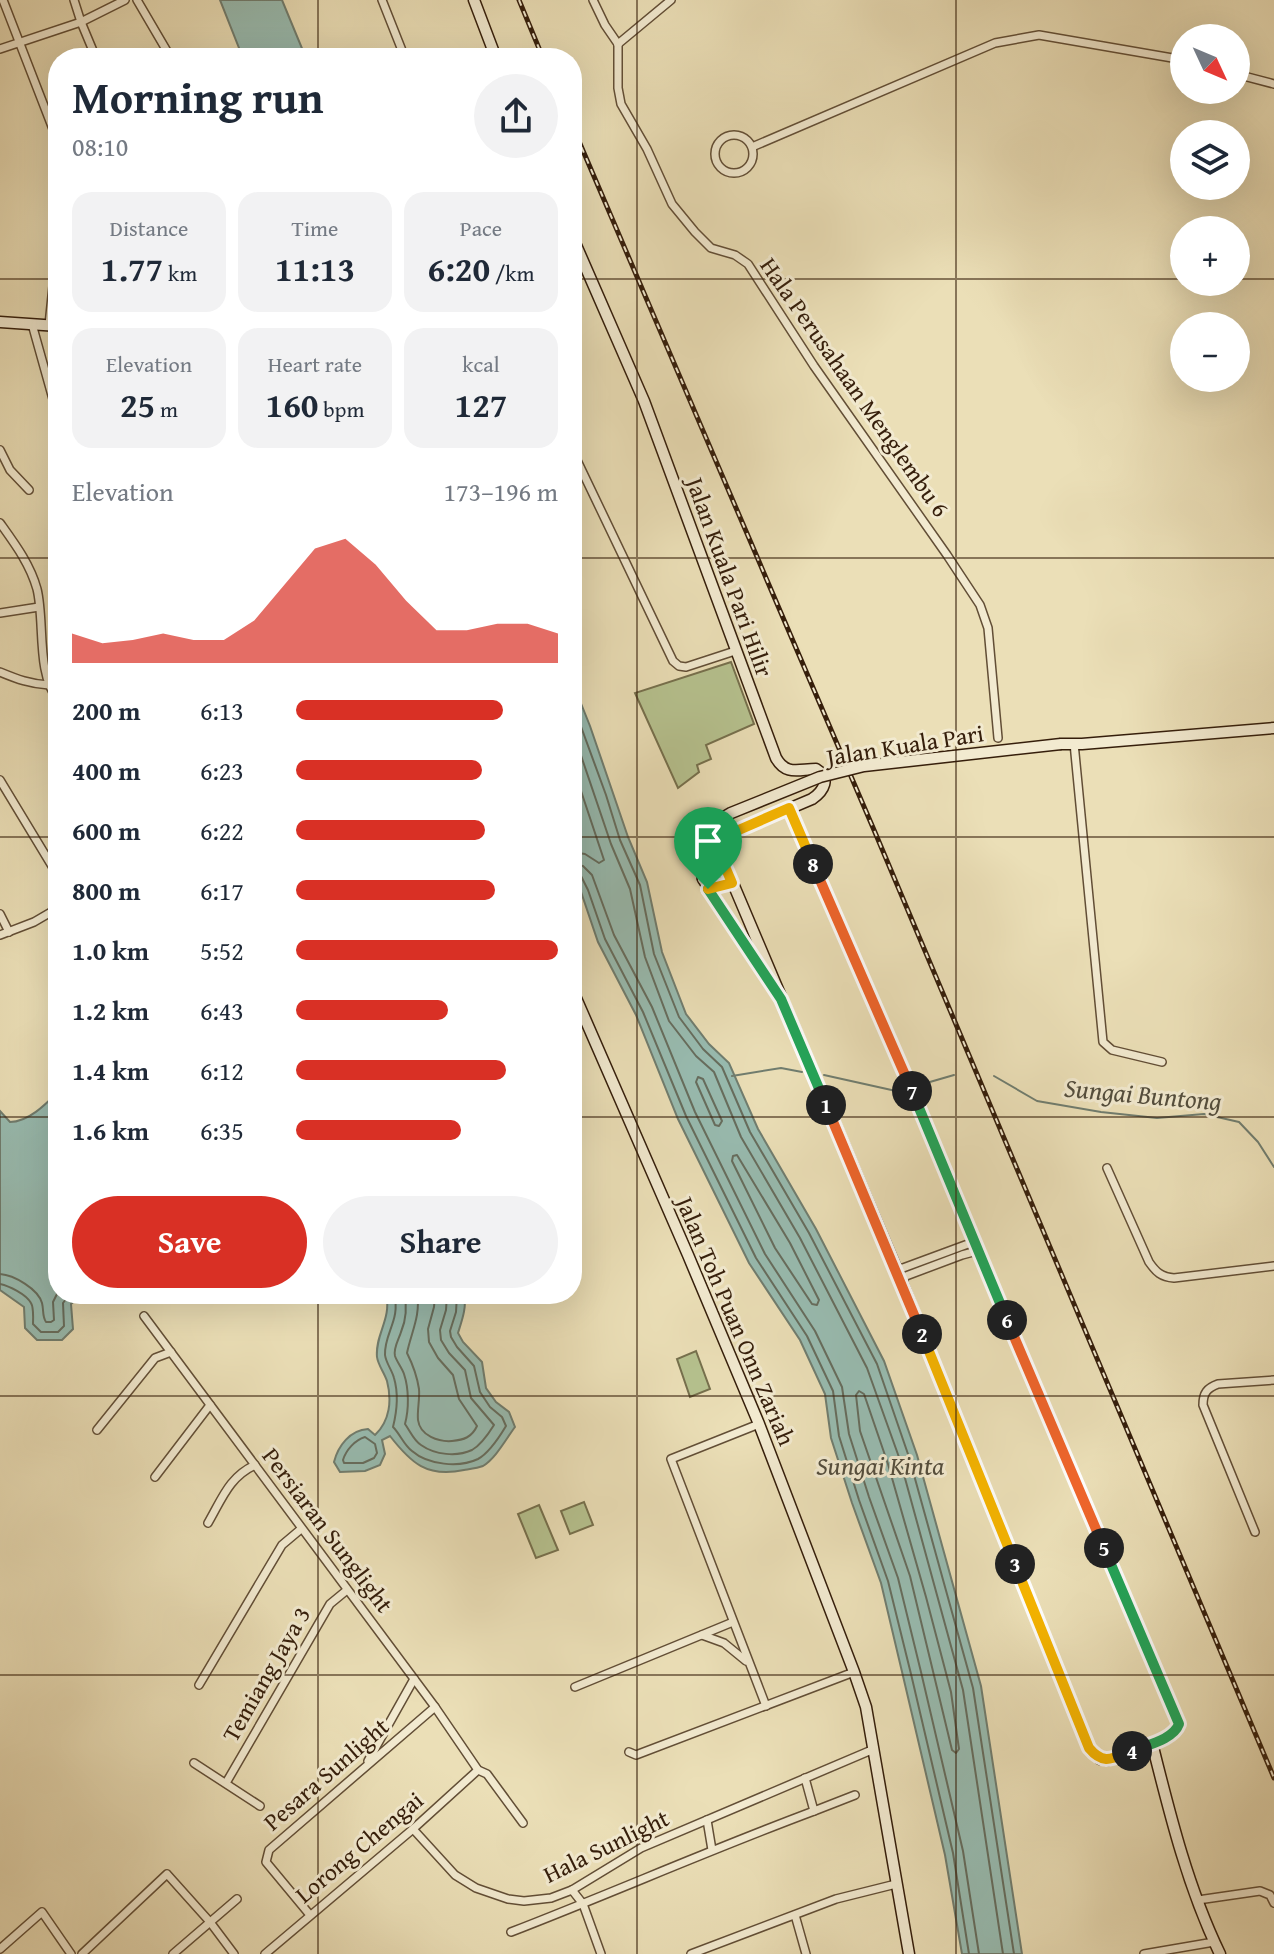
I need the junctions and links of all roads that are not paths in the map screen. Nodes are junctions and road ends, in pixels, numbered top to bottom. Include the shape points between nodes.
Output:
1 (3, 0) edge
2 (74, 0) edge
3 (125, 0) edge
4 (137, 0) edge
5 (382, 0) edge
6 (474, 0) edge
7 (593, 0) edge
8 (671, 0) edge
9 (81, 22) junction
10 (20, 43) junction
11 (618, 44) junction
12 (92, 48) edge
13 (165, 48) edge
14 (401, 48) edge
15 (492, 48) edge
16 (0, 49) edge
17 (1170, 58) edge
18 (1250, 78) edge
19 (1274, 84) edge
20 (48, 116) edge
21 (752, 147) junction
22 (582, 259) edge
23 (0, 322) edge
24 (32, 324) junction
25 (48, 325) edge
26 (48, 381) edge
27 (0, 450) edge
28 (582, 471) edge
29 (29, 490) dead end
30 (0, 523) edge
31 (39, 607) junction
32 (0, 613) edge
33 (735, 651) junction
34 (0, 672) edge
35 (48, 679) edge
36 (48, 685) edge
37 (1274, 721) edge
38 (1274, 728) edge
39 (998, 738) dead end
40 (1074, 743) junction
41 (0, 780) edge
42 (789, 808) junction
43 (48, 859) edge
44 (732, 883) junction
45 (706, 884) junction
46 (0, 914) edge
47 (48, 914) edge
48 (9, 932) junction
49 (0, 935) edge
50 (781, 999) junction
51 (582, 1012) edge
52 (1162, 1062) dead end
53 (1107, 1168) dead end
54 (972, 1240) junction
55 (961, 1251) junction
56 (977, 1251) junction
57 (1274, 1266) edge
58 (896, 1268) junction
59 (902, 1282) junction
60 (144, 1316) dead end
61 (171, 1352) junction
62 (1274, 1380) edge
63 (210, 1405) junction
64 (759, 1424) junction
65 (97, 1430) dead end
66 (255, 1465) junction
67 (155, 1477) dead end
68 (208, 1523) dead end
69 (301, 1529) junction
70 (1255, 1532) dead end
71 (347, 1590) junction
72 (733, 1622) junction
73 (701, 1635) junction
74 (750, 1666) junction
75 (854, 1672) junction
76 (414, 1679) junction
77 (199, 1685) dead end
78 (575, 1687) dead end
79 (766, 1706) junction
80 (435, 1707) junction
81 (1152, 1743) junction
82 (874, 1749) junction
83 (629, 1752) dead end
84 (194, 1763) dead end
85 (365, 1766) junction
86 (478, 1770) junction
87 (805, 1778) junction
88 (226, 1783) junction
89 (855, 1795) dead end
90 (260, 1806) dead end
91 (814, 1811) junction
92 (707, 1820) junction
93 (523, 1823) dead end
94 (413, 1829) junction
95 (712, 1850) junction
96 (896, 1884) junction
97 (572, 1890) junction
98 (237, 1899) dead end
99 (1198, 1900) junction
100 (1274, 1903) edge
101 (583, 1904) junction
102 (310, 1915) junction
103 (795, 1915) junction
104 (210, 1922) junction
105 (511, 1932) dead end
106 (1214, 1942) junction
107 (0, 1949) edge
108 (71, 1954) edge
109 (82, 1954) edge
110 (173, 1954) edge
111 (234, 1954) edge
112 (265, 1954) edge
113 (601, 1954) edge
114 (691, 1954) edge
115 (806, 1954) edge
116 (909, 1954) edge
117 (1144, 1954) edge
118 (1220, 1954) edge

1 - 10 street
2 - 9 street
3 - 9 street
4 - 13 street
5 - 14 street
6 - 15 street
7 - 11 street
8 - 11 street
9 - 10 street
9 - 12 street
10 - 16 street
10 - 20 street
11 - 39 street, Hala Perusahaan Menglembu 6 via 621,104 672,204 711,248 748,264 980,605 988,628
17 - 21 street via 1039,35 995,43
18 - 19 street
21 - 21 street via 753,157 741,172 731,173 716,161 715,151 727,136 737,135
22 - 33 street, Jalan Kuala Pari Hilir via 644,401
23 - 24 street
24 - 25 street
24 - 26 street
27 - 29 street
28 - 33 street via 673,661 686,667
30 - 31 street via 31,571
31 - 32 street
31 - 35 street
33 - 42 street, Jalan Kuala Pari Hilir via 780,765 793,772 816,769 824,776 820,794
34 - 36 street
37 - 40 street, Jalan Kuala Pari
38 - 40 street, Jalan Kuala Pari
40 - 45 street, Jalan Kuala Pari, bridge via 864,766 820,777 720,819 703,842
40 - 52 street via 1102,1038 1112,1050
41 - 43 street
42 - 44 street, Jalan Kuala Pari Hilir via 720,842
42 - 54 street
44 - 45 street
44 - 50 street
45 - 50 street
46 - 48 street
47 - 48 street
48 - 49 street
50 - 58 street
51 - 64 street, Jalan Toh Puan Onn Zariah
53 - 57 street via 1149,1262 1164,1277
54 - 55 street
54 - 56 street
55 - 56 street
55 - 58 street
55 - 59 street
56 - 81 street via 1179,1724
58 - 59 street
59 - 81 street via 1089,1748 1108,1760
60 - 61 street, Persiaran Sunglight
61 - 63 street, Persiaran Sunglight
61 - 65 street via 155,1358
62 - 70 street via 1218,1384 1203,1397
63 - 66 street, Persiaran Sunglight
63 - 67 street
64 - 72 street via 671,1459
64 - 75 street, Jalan Toh Puan Onn Zariah
66 - 68 street via 240,1472
66 - 69 street, Persiaran Sunglight
69 - 71 street, Persiaran Sunglight
69 - 77 street via 282,1545
71 - 76 street, Persiaran Sunglight
71 - 88 street, Temiang Jaya 3 via 330,1604
72 - 73 street
72 - 74 street
73 - 74 street via 724,1643
73 - 78 street
74 - 79 street
75 - 79 street
75 - 82 street, Jalan Toh Puan Onn Zariah
76 - 80 street, Persiaran Sunglight
76 - 85 street
79 - 83 street via 636,1755
80 - 85 street, Pesara Sunlight
80 - 86 street, Persiaran Sunglight
81 - 99 street
82 - 87 street, Hala Sunlight
82 - 96 street, Jalan Toh Puan Onn Zariah
84 - 88 street
85 - 102 street, Pesara Sunlight via 269,1850 266,1862
86 - 93 street, Persiaran Sunglight via 487,1774
86 - 94 street, Lorong Chengai
87 - 91 street
87 - 92 street, Hala Sunlight
88 - 90 street
89 - 91 street
91 - 95 street
92 - 95 street
92 - 97 street, Hala Sunlight via 641,1848
94 - 97 street, Hala Sunlight via 455,1875 476,1888 524,1901
94 - 102 street, Lorong Chengai
95 - 101 street
96 - 103 street
96 - 116 street, Jalan Toh Puan Onn Zariah
97 - 101 street
98 - 104 street
99 - 100 street via 1260,1891
99 - 106 street
101 - 105 street
101 - 113 street
102 - 112 street, Lorong Chengai
103 - 114 street
103 - 115 street
104 - 109 street via 167,1874
104 - 110 street
104 - 111 street
106 - 117 street
106 - 118 street
107 - 108 street via 42,1912

